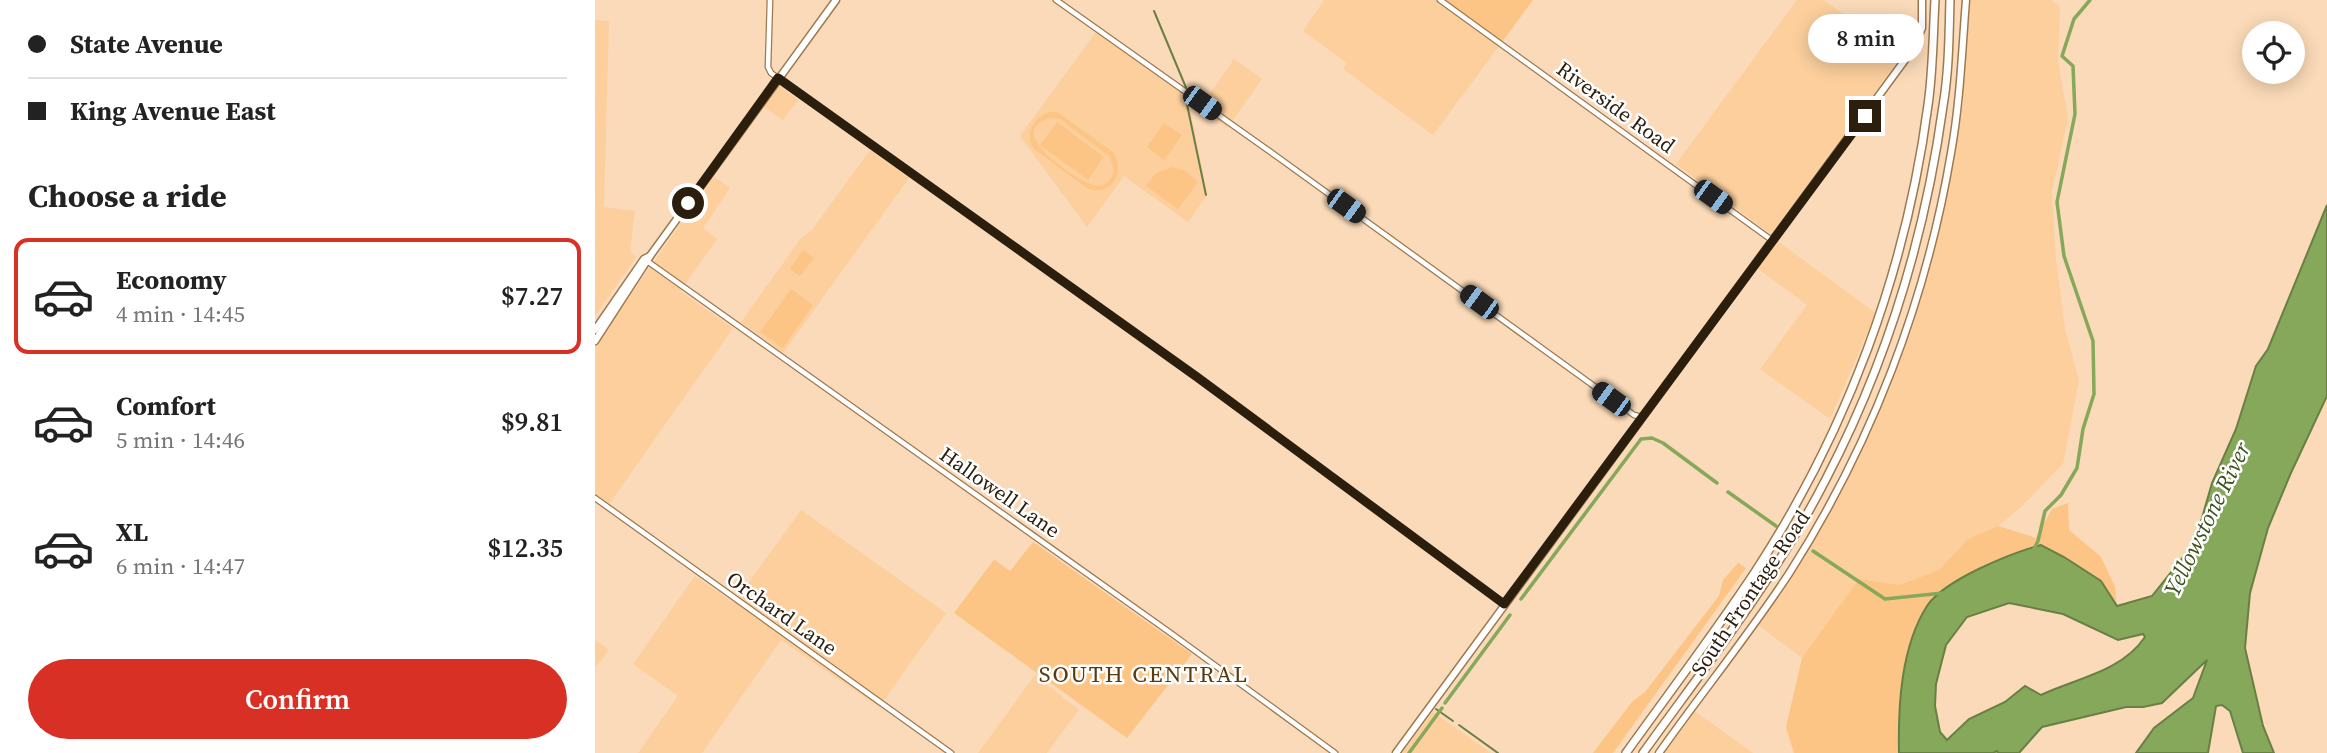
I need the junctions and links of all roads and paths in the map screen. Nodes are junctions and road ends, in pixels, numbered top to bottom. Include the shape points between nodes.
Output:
1 (770, 0) edge
2 (836, 0) edge
3 (1056, 0) edge
4 (1440, 0) edge
5 (1922, 0) edge
6 (1935, 0) edge
7 (1950, 0) edge
8 (1966, 0) edge
9 (778, 78) junction
10 (1773, 241) junction
11 (647, 259) junction
12 (596, 328) edge
13 (595, 341) edge
14 (1642, 417) junction
15 (595, 498) edge
16 (1504, 604) junction
17 (951, 753) edge
18 (1335, 753) edge
19 (1395, 753) edge
20 (1626, 753) edge
21 (1643, 753) edge
22 (1659, 753) edge

1 - 9 street via 768,67
2 - 9 main road
3 - 14 street via 1633,415
4 - 10 street, Riverside Road
5 - 10 main road via 1922,28 1913,50
6 - 20 highway via 1929,102 1911,203 1886,297 1854,386 1812,474 1755,572
7 - 21 highway via 1944,104 1926,206 1900,302 1867,391 1825,481 1766,581
8 - 22 main road, South Frontage Road via 1959,97 1937,226 1881,399 1830,505 1789,573
9 - 11 main road
9 - 16 street via 1186,369
10 - 14 main road
11 - 12 main road
11 - 13 main road
11 - 18 street, Hallowell Lane
14 - 16 main road
15 - 17 street, Orchard Lane
16 - 19 main road

